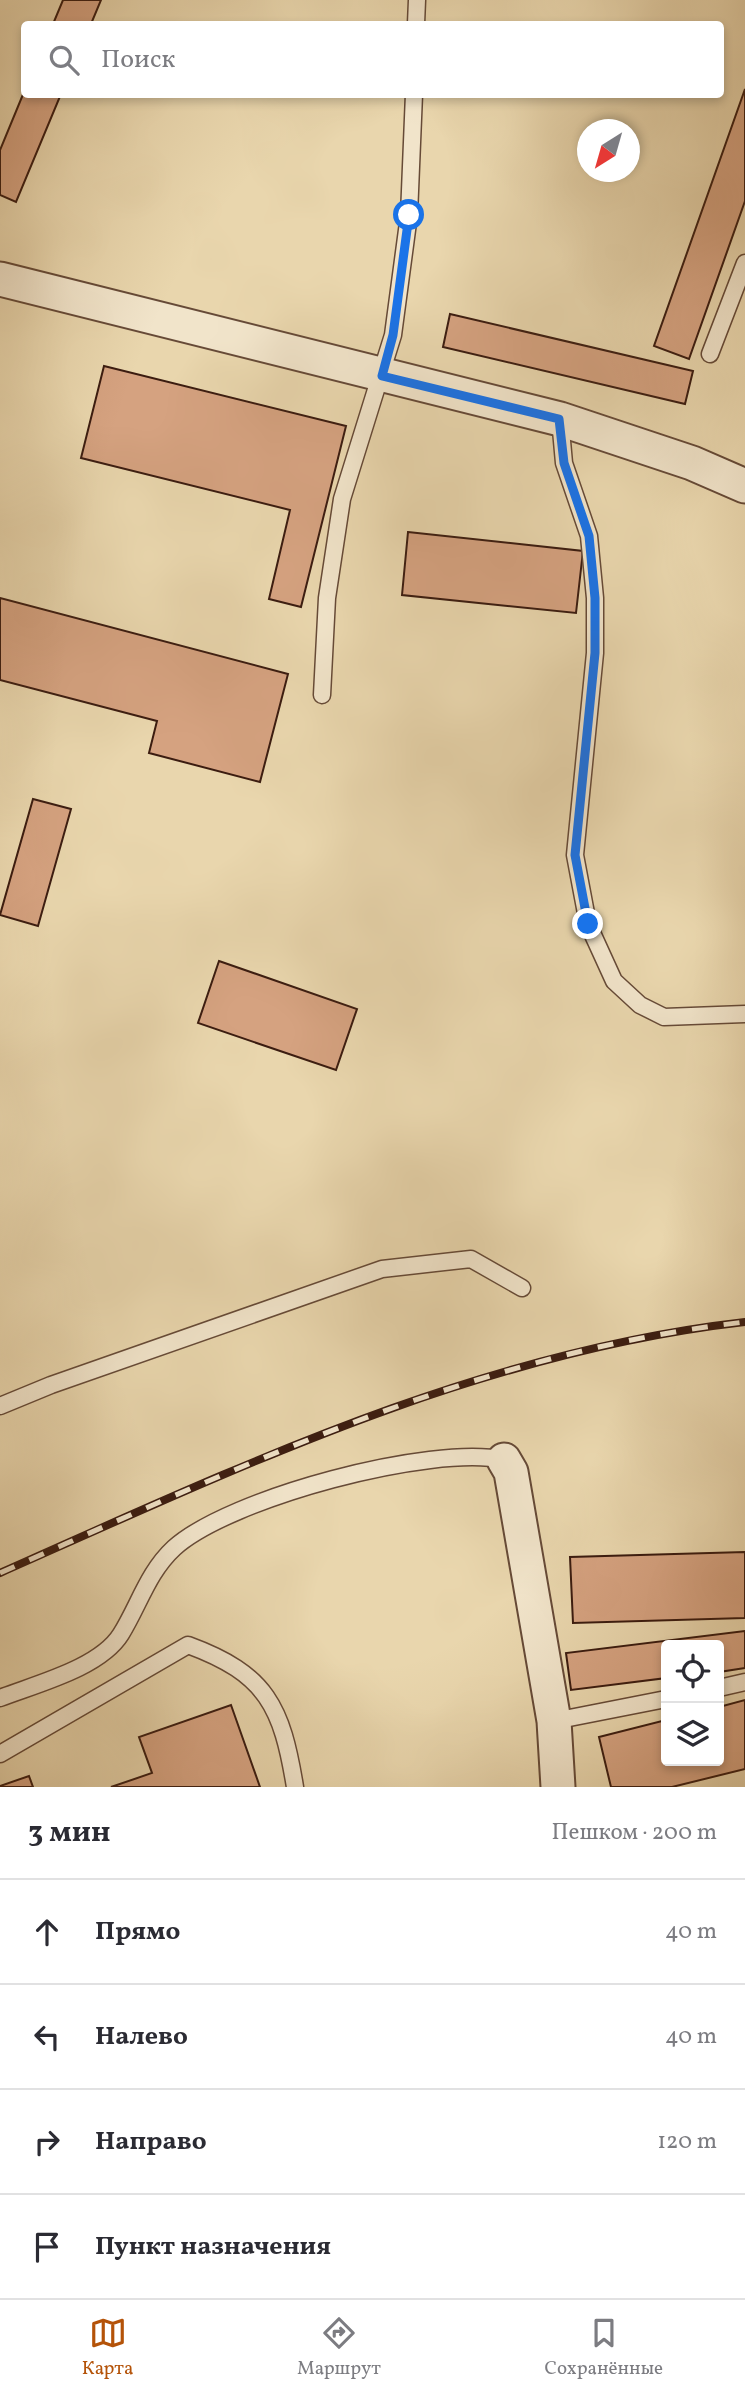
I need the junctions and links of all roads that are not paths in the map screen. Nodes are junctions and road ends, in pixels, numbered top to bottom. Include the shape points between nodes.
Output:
1 (417, 0) edge
2 (416, 21) edge
3 (414, 98) edge
4 (745, 263) edge
5 (0, 279) edge
6 (710, 354) dead end
7 (382, 376) junction
8 (559, 419) junction
9 (745, 486) edge
10 (322, 695) dead end
11 (745, 1014) edge
12 (522, 1289) dead end
13 (0, 1406) edge
14 (504, 1460) joint
15 (745, 1682) edge
16 (724, 1687) edge
17 (0, 1698) edge
18 (661, 1700) edge
19 (554, 1721) junction
20 (0, 1754) edge
21 (295, 1787) edge
22 (558, 1787) edge

1 - 2 lane
3 - 7 lane via 409,215 393,335
4 - 6 lane
5 - 7 street
7 - 8 street
7 - 10 lane via 342,499 327,598
8 - 9 street via 692,463
8 - 11 lane via 564,463 589,536 595,598 595,653 575,855 588,924 614,981 640,1006 664,1017
12 - 13 lane via 471,1259 382,1269
14 - 17 lane via 485,1456 433,1461 325,1479 241,1510 177,1546 157,1566 120,1637 94,1659
14 - 19 street via 511,1472
15 - 16 lane
18 - 19 lane
19 - 22 street
20 - 21 lane via 188,1645 224,1658 258,1684 286,1735

